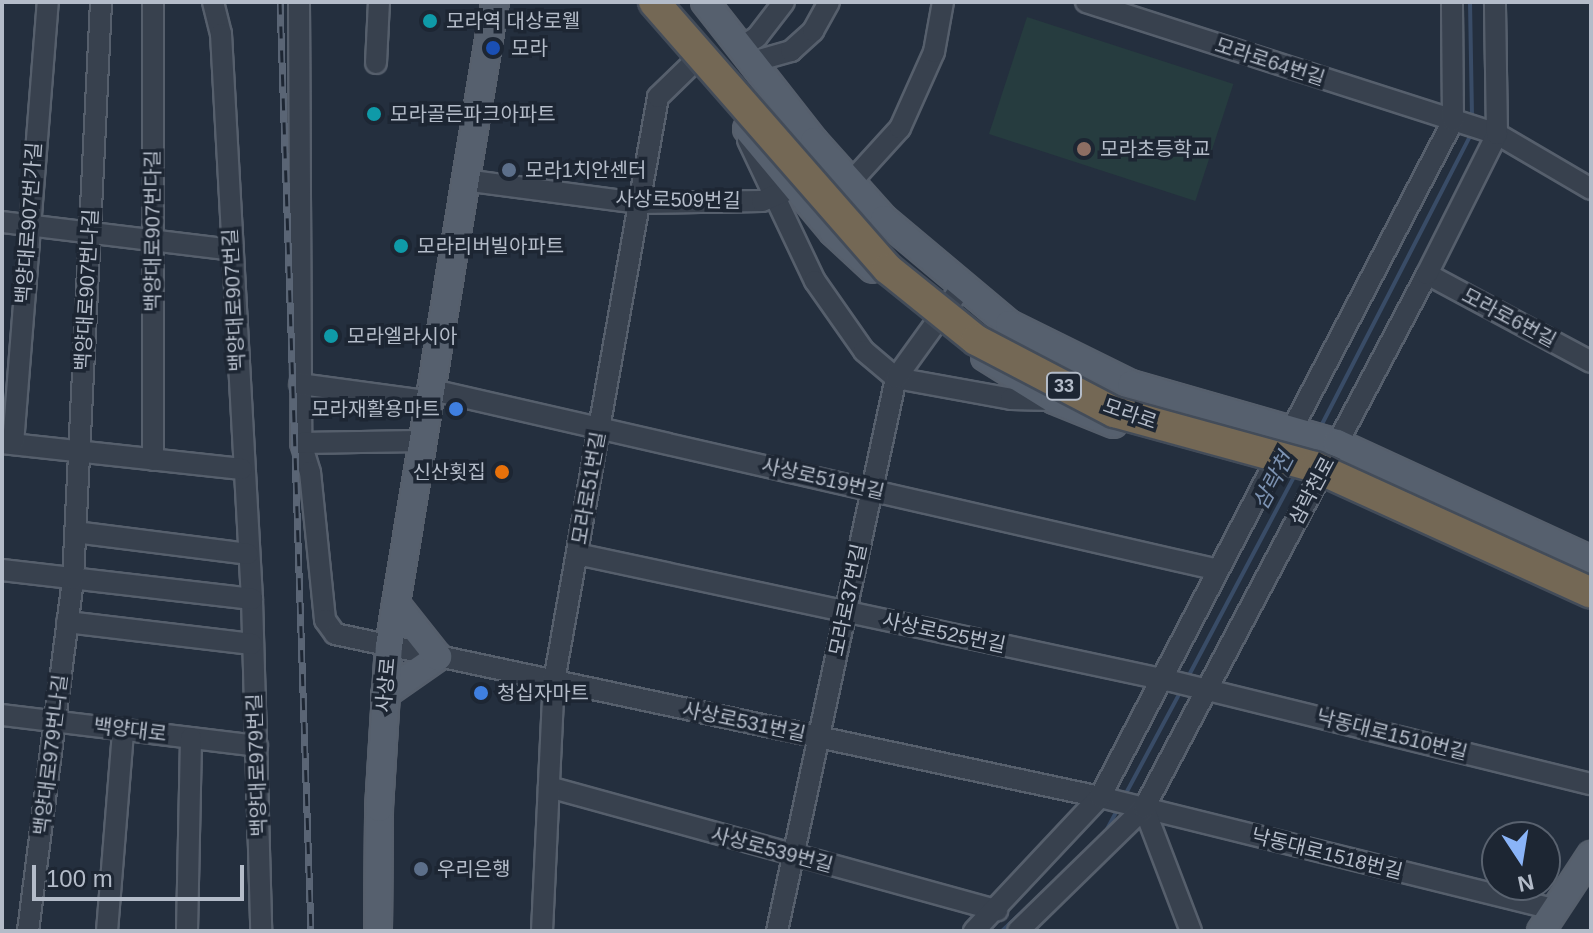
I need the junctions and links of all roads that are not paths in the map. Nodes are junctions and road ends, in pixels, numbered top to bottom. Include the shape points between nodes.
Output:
1 (48, 2) edge
2 (101, 2) edge
3 (153, 2) edge
4 (213, 2) edge
5 (299, 2) edge
6 (379, 2) edge
7 (495, 2) edge
8 (638, 2) edge
9 (654, 2) edge
10 (677, 2) edge
11 (784, 2) edge
12 (829, 2) edge
13 (943, 2) edge
14 (1086, 2) edge
15 (1452, 2) edge
16 (1495, 2) edge
17 (711, 5) edge
18 (746, 55) junction
19 (376, 63) dead end
20 (693, 63) junction
21 (1473, 127) junction
22 (464, 180) junction
23 (850, 183) junction
24 (1591, 189) edge
25 (784, 192) junction
26 (639, 203) junction
27 (2, 222) edge
28 (28, 225) junction
29 (90, 233) junction
30 (153, 241) junction
31 (232, 250) junction
32 (1427, 274) junction
33 (961, 288) junction
34 (934, 322) junction
35 (1591, 362) edge
36 (896, 378) junction
37 (300, 384) junction
38 (427, 395) junction
39 (1054, 400) junction
40 (599, 428) junction
41 (1315, 436) junction
42 (420, 441) junction
43 (8, 443) edge
44 (301, 443) junction
45 (79, 452) junction
46 (153, 460) junction
47 (242, 469) junction
48 (1294, 475) junction
49 (872, 490) junction
50 (75, 532) junction
51 (248, 554) junction
52 (577, 554) junction
53 (1591, 560) edge
54 (2, 570) edge
55 (1218, 570) junction
56 (1591, 571) edge
57 (73, 579) junction
58 (1591, 593) edge
59 (252, 599) junction
60 (1591, 601) edge
61 (396, 604) junction
62 (845, 612) junction
63 (67, 622) junction
64 (252, 644) junction
65 (389, 646) junction
66 (438, 657) junction
67 (1166, 680) junction
68 (554, 681) junction
69 (1200, 688) junction
70 (385, 694) junction
71 (2, 715) edge
72 (55, 721) junction
73 (123, 730) junction
74 (819, 737) junction
75 (191, 738) junction
76 (257, 746) junction
77 (1591, 784) edge
78 (549, 787) junction
79 (1122, 803) junction
80 (1591, 855) edge
81 (793, 856) junction
82 (997, 910) junction
83 (1548, 921) edge
84 (28, 931) edge
85 (107, 931) edge
86 (187, 931) edge
87 (261, 931) edge
88 (378, 931) edge
89 (542, 931) edge
90 (777, 931) edge
91 (974, 931) edge
92 (1018, 931) edge
93 (1191, 931) edge

1 - 28 street, 백양대로907번가길
2 - 29 street, 백양대로907번나길
3 - 30 street, 백양대로907번다길
4 - 31 street, 백양대로907번길 via 221,34
5 - 37 street, 사상로531번길
6 - 19 street
7 - 22 main road, 사상로
8 - 20 main road, 모라로
9 - 58 highway, 모라로 / 33, bridge via 888,269 976,340 1114,412 1315,467
10 - 56 highway, 모라로 / 33 via 897,255 986,325 1127,397 1320,452
11 - 18 street
12 - 18 street via 813,31 791,51
13 - 23 street via 934,52 900,128
14 - 21 street, 모라로64번길
15 - 21 street, 삼락천로
16 - 21 street, 삼락천로
17 - 18 main road, 모라로
18 - 23 main road, 모라로
20 - 25 main road, 모라로 via 739,119
20 - 26 street, 모라로51번길 via 658,97
21 - 24 street, 모라로64번길
21 - 32 street, 삼락천로
21 - 41 street, 삼락천로
22 - 26 street, 사상로509번길
22 - 38 main road, 사상로
23 - 33 main road, 모라로
25 - 26 street, 사상로509번길 via 762,201
25 - 34 main road, 모라로
25 - 36 street via 815,281 864,351
26 - 40 street, 모라로51번길
27 - 28 street
28 - 29 street
28 - 43 street, 백양대로907번가길
29 - 30 street
29 - 45 street, 백양대로907번나길
30 - 31 street
30 - 46 street, 백양대로907번다길
31 - 47 street, 백양대로907번길
32 - 35 street, 모라로6번길
32 - 41 street, 삼락천로
33 - 34 street, 모라로37번길
33 - 41 main road, 모라로 via 1022,331 1131,384
34 - 36 street, 모라로37번길
34 - 39 main road, 모라로
36 - 39 street via 1011,399
36 - 49 street, 모라로37번길
37 - 38 street
37 - 44 street, 사상로531번길
38 - 40 street, 사상로519번길
38 - 42 main road, 사상로
39 - 48 main road, 모라로 via 1168,442
40 - 49 street, 사상로519번길
40 - 52 street, 모라로51번길
41 - 48 street, 삼락천로
41 - 48 street, 삼락천로
41 - 53 main road, 모라로
42 - 44 street
42 - 61 main road, 사상로
43 - 45 street
44 - 65 street, 사상로531번길 via 310,472 325,620 348,640
45 - 46 street
45 - 50 street, 백양대로907번나길
46 - 47 street
47 - 51 street, 백양대로907번길
48 - 55 street, 삼락천로
48 - 60 main road, 모라로
48 - 69 street, 삼락천로
49 - 55 street, 사상로519번길
49 - 62 street, 모라로37번길
50 - 51 street
50 - 57 street, 백양대로907번나길
51 - 59 street, 백양대로907번길
52 - 62 street, 사상로525번길
52 - 68 street, 모라로51번길
54 - 57 street
55 - 67 street, 삼락천로
57 - 59 street
57 - 63 street, 백양대로979번나길
59 - 64 street, 백양대로979번길
61 - 65 main road, 사상로
61 - 66 main road
62 - 67 street, 사상로525번길
62 - 74 street, 모라로37번길
63 - 64 street
63 - 72 street, 백양대로979번나길
64 - 76 street, 백양대로979번길
65 - 66 street, 사상로531번길
65 - 70 main road, 사상로
66 - 68 street, 사상로531번길
66 - 70 main road
67 - 69 street, 사상로525번길
67 - 79 street, 삼락천로
68 - 74 street, 사상로531번길
68 - 78 street, 모라로51번길
69 - 77 street, 낙동대로1510번길
69 - 79 street, 삼락천로
70 - 88 main road, 사상로
71 - 72 street, 백양대로
72 - 73 street, 백양대로
72 - 84 street, 백양대로979번나길
73 - 75 street, 백양대로
73 - 85 street
74 - 79 street, 사상로531번길
74 - 81 street, 모라로37번길
75 - 76 street, 백양대로
75 - 86 street
76 - 87 street, 백양대로979번길
78 - 81 street, 사상로539번길
78 - 89 street, 모라로51번길
79 - 82 street, 삼락천로
79 - 83 street, 낙동대로1518번길
79 - 92 street, 삼락천로
79 - 93 street
80 - 83 main road
81 - 82 street, 사상로539번길
81 - 90 street, 모라로37번길
82 - 91 street, 삼락천로

